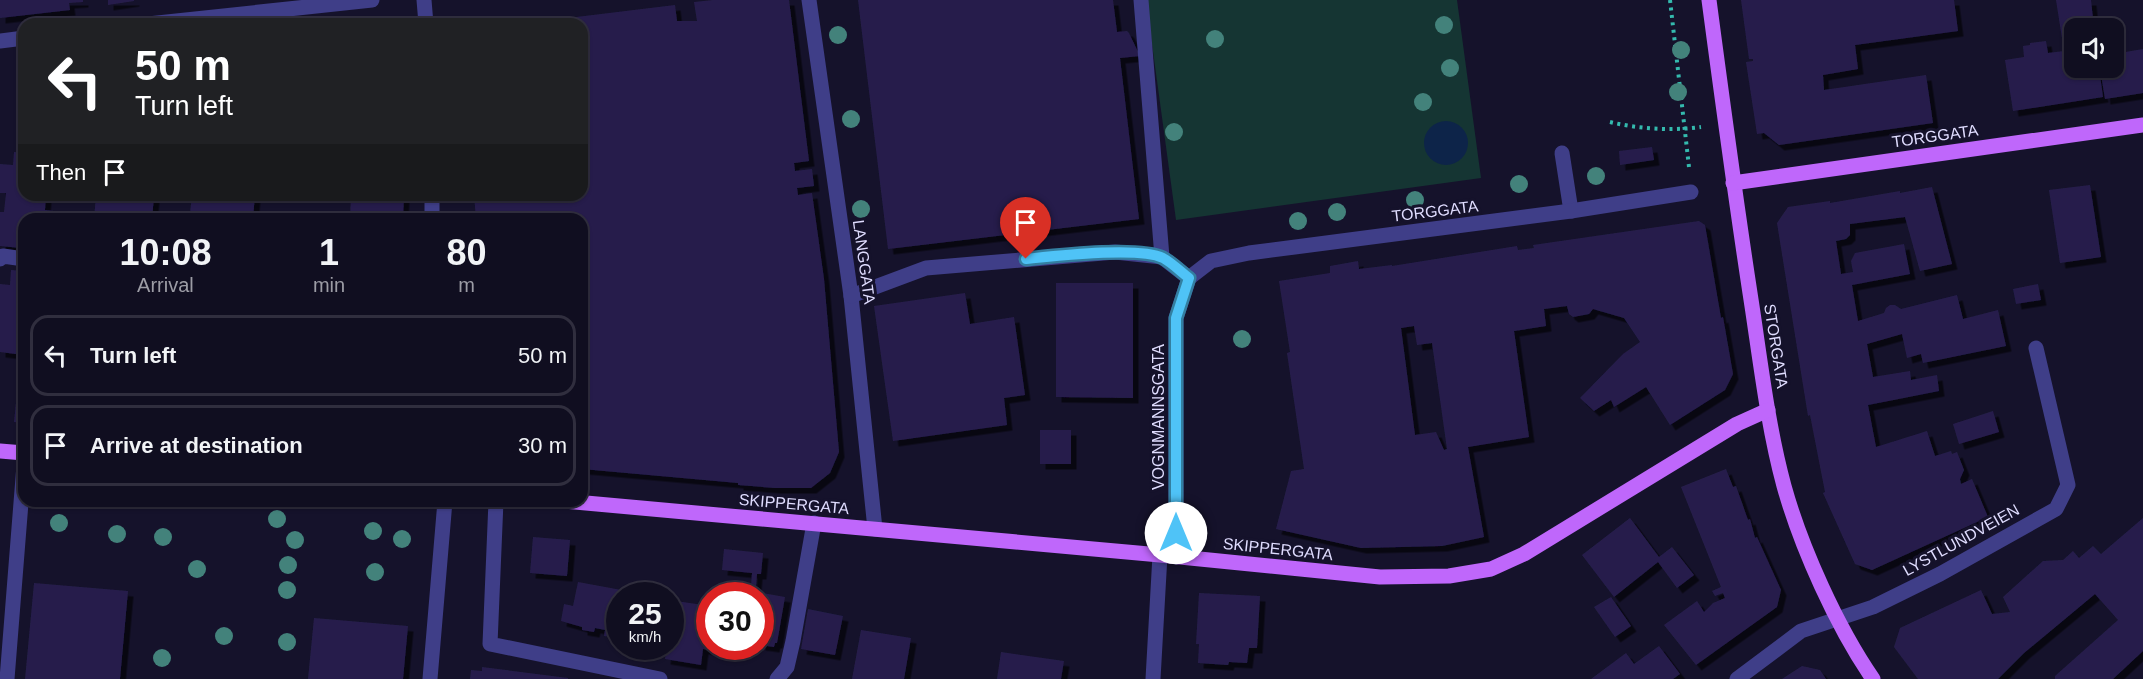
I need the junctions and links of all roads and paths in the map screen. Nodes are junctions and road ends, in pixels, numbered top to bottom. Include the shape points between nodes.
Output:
1 (372, 0) edge
2 (424, 0) edge
3 (809, 0) edge
4 (1141, 0) edge
5 (1670, 0) edge
6 (1709, 0) edge
7 (204, 18) edge
8 (426, 18) edge
9 (18, 39) edge
10 (0, 41) edge
11 (1610, 122) dead end
12 (1725, 124) junction
13 (2143, 125) edge
14 (1684, 129) junction
15 (1562, 153) dead end
16 (1732, 183) junction
17 (1691, 192) joint
18 (1571, 212) junction
19 (1162, 257) junction
20 (18, 258) edge
21 (0, 259) edge
22 (1189, 278) junction
23 (851, 296) junction
24 (2036, 348) dead end
25 (1768, 410) junction
26 (0, 451) edge
27 (18, 452) edge
28 (588, 503) edge
29 (21, 507) edge
30 (444, 507) edge
31 (496, 507) edge
32 (814, 524) junction
33 (875, 530) junction
34 (1160, 555) junction
35 (1176, 557) junction
36 (1838, 619) junction
37 (7, 679) edge
38 (430, 679) edge
39 (660, 679) edge
40 (777, 679) edge
41 (1154, 679) edge
42 (1737, 679) edge
43 (1874, 679) edge

1 - 7 street
2 - 8 street
3 - 23 street, LANGGATA
4 - 19 street
5 - 14 path
6 - 12 main road, STORGATA
9 - 10 street
11 - 14 path
12 - 14 path
12 - 16 main road, STORGATA
13 - 16 main road, TORGGATA
14 - 17 path
15 - 18 street
16 - 25 main road, STORGATA
17 - 18 street, TORGGATA
18 - 22 street, TORGGATA via 1249,253 1211,261
19 - 22 street
19 - 23 street via 1115,252 926,268
20 - 21 street
22 - 35 street, VOGNMANNSGATA via 1176,318
23 - 33 street, LANGGATA
24 - 36 street, LYSTLUNDVEIEN via 2068,485 2056,509 1873,608
25 - 35 main road, SKIPPERGATA via 1737,424 1524,554 1491,569 1449,576 1380,577
25 - 36 main road, STORGATA via 1784,486 1807,551
26 - 27 main road
28 - 32 main road, SKIPPERGATA
29 - 37 street
30 - 38 street
31 - 39 street via 490,644
32 - 33 main road, SKIPPERGATA
32 - 40 street via 787,667
33 - 34 main road, SKIPPERGATA
34 - 35 main road, SKIPPERGATA
34 - 41 street
36 - 42 street, LYSTLUNDVEIEN via 1801,631
36 - 43 main road, STORGATA

